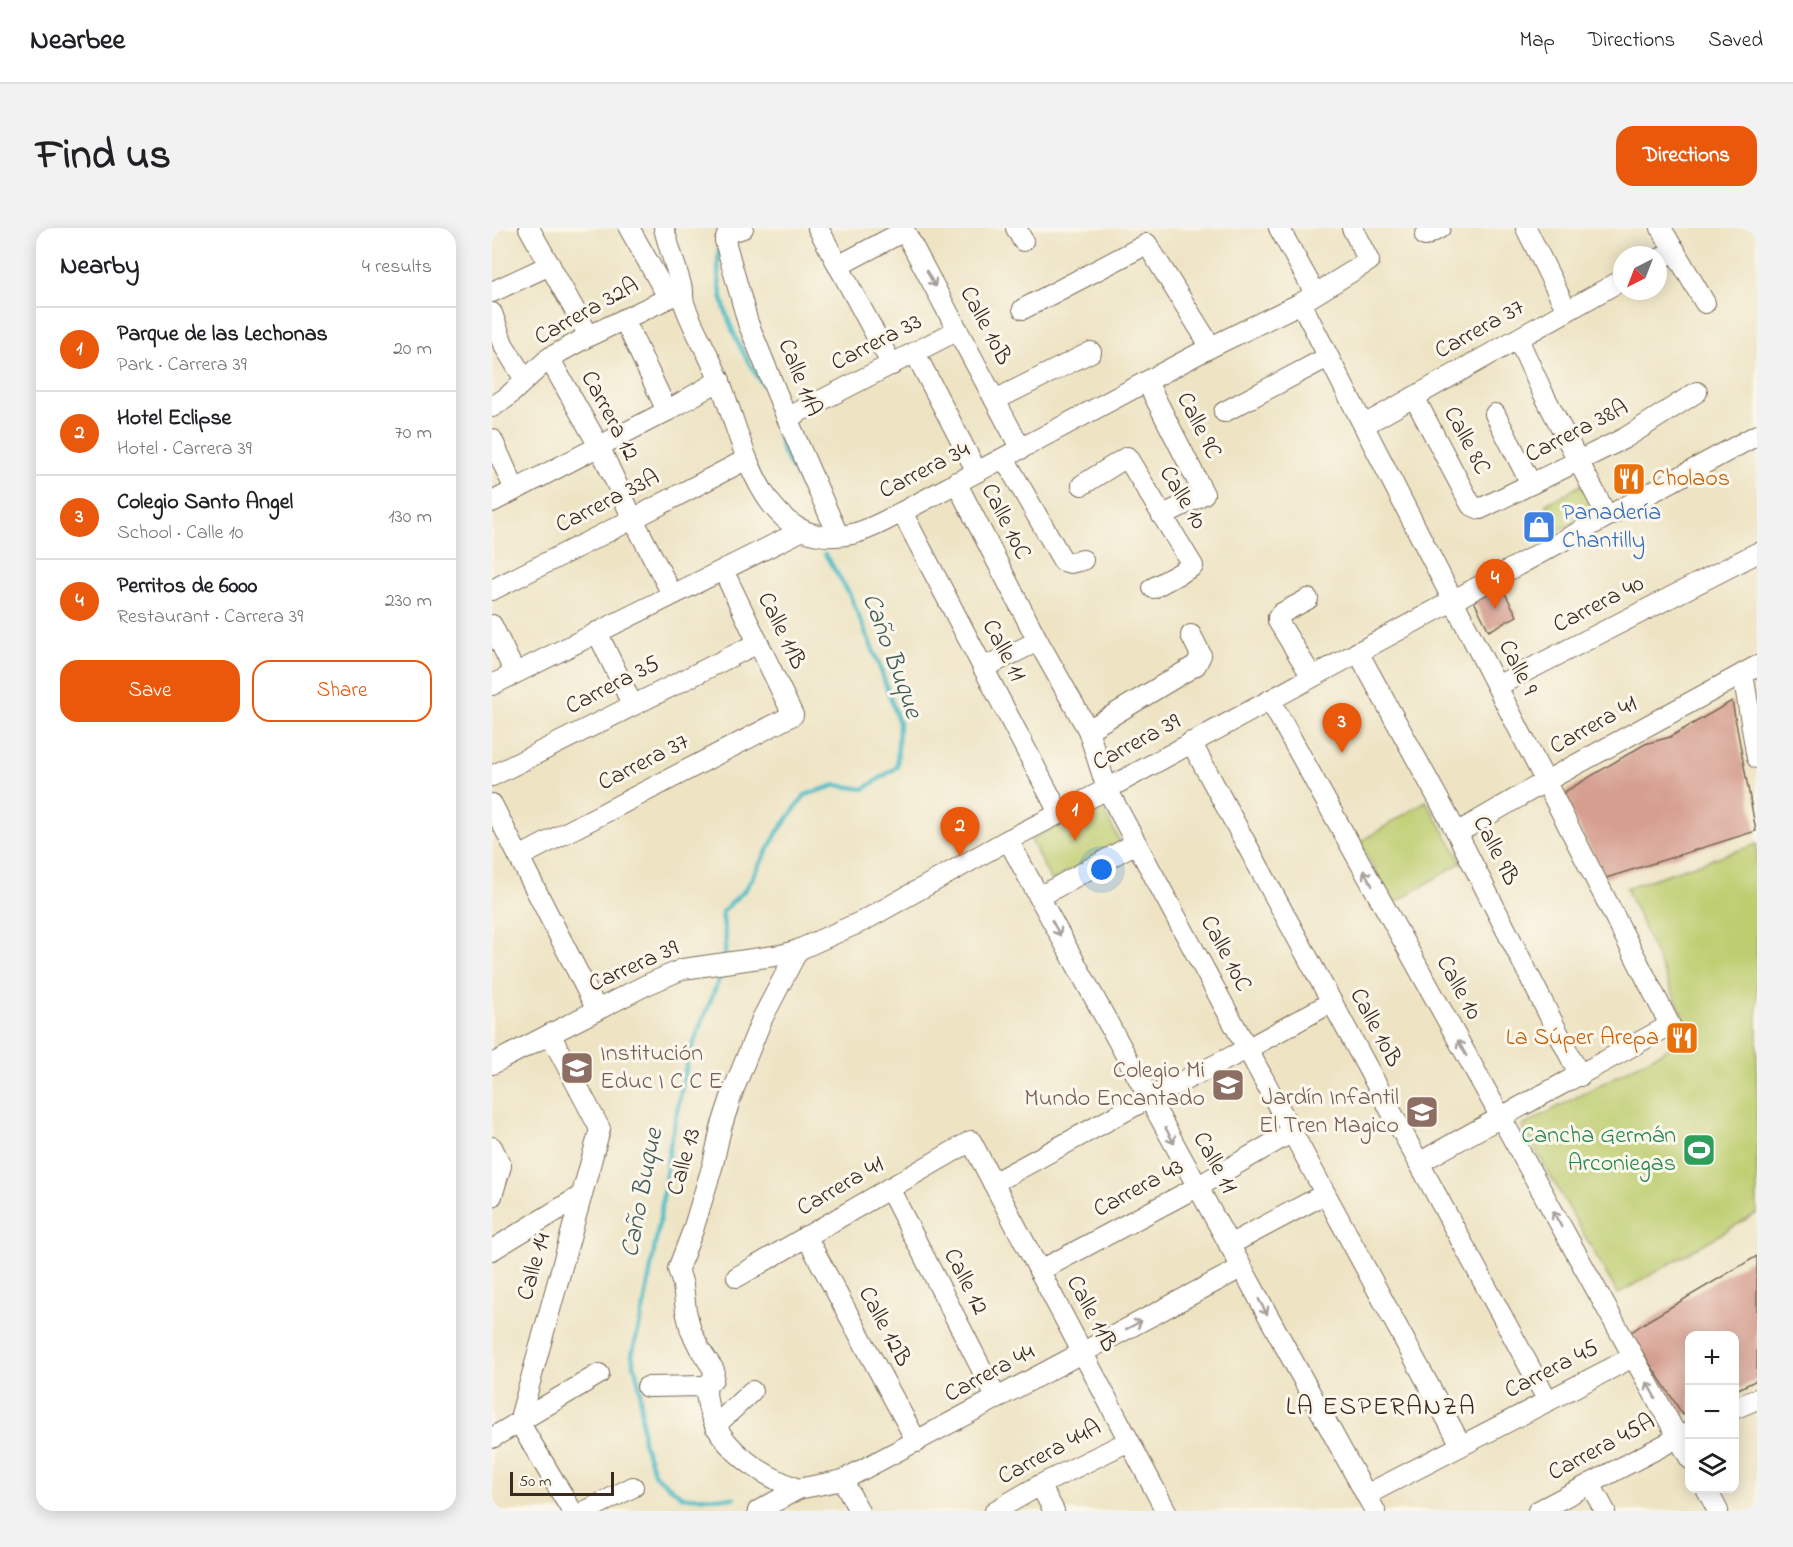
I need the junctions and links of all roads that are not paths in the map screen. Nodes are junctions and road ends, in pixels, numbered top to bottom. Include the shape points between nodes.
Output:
1 (529, 228) edge
2 (629, 228) edge
3 (664, 228) edge
4 (818, 228) edge
5 (1279, 228) edge
6 (1352, 228) edge
7 (1526, 228) edge
8 (1661, 228) edge
9 (904, 230) edge
10 (735, 232) edge
11 (1150, 236) edge
12 (1664, 246) edge
13 (1667, 256) edge
14 (550, 265) junction
15 (838, 266) junction
16 (1613, 285) edge
17 (492, 292) edge
18 (675, 294) junction
19 (1308, 298) junction
20 (1705, 303) dead end
21 (1023, 309) dead end
22 (1567, 311) junction
23 (492, 313) edge
24 (624, 319) junction
25 (958, 330) junction
26 (589, 336) junction
27 (1518, 339) junction
28 (497, 347) edge
29 (1210, 347) junction
30 (1090, 352) dead end
31 (915, 353) junction
32 (1328, 357) junction
33 (549, 358) junction
34 (892, 365) junction
35 (525, 380) junction
36 (720, 380) junction
37 (1147, 382) junction
38 (1697, 393) dead end
39 (1414, 397) junction
40 (995, 400) junction
41 (492, 407) edge
42 (667, 411) junction
43 (1224, 412) dead end
44 (1495, 414) dead end
45 (787, 418) junction
46 (1364, 425) junction
47 (1757, 435) edge
48 (492, 439) edge
49 (599, 446) junction
50 (1013, 453) junction
51 (747, 459) junction
52 (1578, 462) junction
53 (977, 472) junction
54 (956, 482) junction
55 (1531, 484) junction
56 (1082, 485) dead end
57 (515, 490) junction
58 (492, 502) edge
59 (1475, 508) joint
60 (902, 512) junction
61 (1162, 516) junction
62 (1607, 516) junction
63 (633, 519) junction
64 (803, 530) junction
65 (838, 536) junction
66 (1757, 553) edge
67 (1083, 560) dead end
68 (723, 570) junction
69 (1153, 588) dead end
70 (492, 590) edge
71 (672, 594) junction
72 (1308, 599) dead end
73 (1453, 600) junction
74 (492, 625) edge
75 (597, 632) junction
76 (1191, 635) dead end
77 (1038, 641) junction
78 (758, 643) junction
79 (1358, 652) junction
80 (983, 668) junction
81 (1750, 670) edge
82 (515, 673) junction
83 (1312, 677) junction
84 (492, 685) edge
85 (1497, 686) junction
86 (1270, 700) junction
87 (632, 704) junction
88 (793, 715) joint
89 (1088, 730) junction
90 (1191, 742) junction
91 (1757, 758) edge
92 (492, 776) edge
93 (1546, 781) junction
94 (1107, 789) junction
95 (492, 804) edge
96 (1059, 813) junction
97 (1457, 833) junction
98 (500, 840) edge
99 (1008, 840) junction
100 (1136, 843) junction
101 (519, 857) junction
102 (1039, 897) junction
103 (798, 950) junction
104 (1332, 1002) junction
105 (597, 1010) junction
106 (550, 1034) junction
107 (1247, 1049) junction
108 (492, 1064) edge
109 (1580, 1076) junction
110 (1149, 1098) junction
111 (1500, 1116) junction
112 (1292, 1132) junction
113 (971, 1141) joint
114 (492, 1148) edge
115 (1419, 1163) junction
116 (993, 1183) junction
117 (1197, 1187) junction
118 (889, 1188) junction
119 (1325, 1194) junction
120 (582, 1195) junction
121 (492, 1197) edge
122 (806, 1236) junction
123 (1229, 1245) junction
124 (492, 1250) edge
125 (1241, 1268) junction
126 (1039, 1270) junction
127 (737, 1276) dead end
128 (1082, 1352) junction
129 (1633, 1357) junction
130 (599, 1374) dead end
131 (706, 1386) junction
132 (647, 1387) dead end
133 (752, 1391) dead end
134 (1757, 1398) edge
135 (997, 1399) junction
136 (1548, 1401) junction
137 (1739, 1407) edge
138 (519, 1422) junction
139 (715, 1426) junction
140 (1683, 1434) edge
141 (492, 1438) edge
142 (1129, 1441) junction
143 (917, 1442) junction
144 (1461, 1445) junction
145 (843, 1480) junction
146 (1590, 1484) junction
147 (1040, 1485) junction
148 (633, 1487) dead end
149 (798, 1489) junction
150 (1709, 1493) edge
151 (1370, 1503) edge
152 (572, 1511) edge
153 (586, 1511) edge
154 (758, 1511) edge
155 (859, 1511) edge
156 (995, 1511) edge
157 (1054, 1511) edge
158 (1166, 1511) edge
159 (1538, 1511) edge
160 (1605, 1511) edge
161 (1718, 1511) edge

1 - 14 street
2 - 18 street
3 - 18 street
4 - 15 street
5 - 19 street, Calle 9
6 - 19 street, Carrera 34 via 1369,261
7 - 22 street
8 - 12 street
9 - 15 street
9 -> 25 street, Calle 10B
10 - 45 street, Calle 11A via 725,241 748,322
11 - 21 street
11 - 29 street
13 - 20 street
14 - 17 street
14 - 26 street
15 - 34 street
16 - 22 street, Carrera 37
18 - 24 street, Carrera 32A
18 - 36 street via 684,302
19 - 29 street, Carrera 34
19 - 32 street, Calle 9
22 - 27 street, Carrera 37
23 - 28 street
24 - 26 street, Carrera 32A
24 - 42 street
25 - 31 street, Carrera 33
25 - 40 street, Calle 10B
26 - 33 street, Carrera 32A
27 - 39 street, Carrera 37
27 - 52 street
28 - 35 street
29 - 37 street, Carrera 34
30 - 40 street
31 - 34 street, Carrera 33
31 - 53 street, Calle 10C
32 - 43 street
32 - 46 street, Calle 9
33 - 35 street, Carrera 32A
33 - 49 street, Carrera 12
34 - 45 street, Carrera 33
35 - 41 street, Carrera 32A
36 - 42 street
36 - 51 street
37 - 50 street, Carrera 34
37 - 61 street, Calle 9C via 1204,494
38 - 52 street, Carrera 38A
39 - 46 street, Carrera 37
39 - 59 street, Calle 8C
40 - 50 street, Calle 10B
42 - 49 street
44 - 55 street
45 - 65 street, Calle 11A
46 - 73 street, Calle 9
47 - 62 street, Carrera 39
48 - 57 street
49 - 57 street
49 - 63 street, Carrera 12
50 - 53 street, Carrera 34
50 - 67 street, Calle 10B via 1063,561
51 - 63 street, Carrera 33A
51 - 64 street via 767,501
52 - 55 street, Carrera 38A
52 - 62 street
53 - 54 street, Carrera 34
54 - 60 street, Carrera 34
54 - 77 street, Calle 10C
55 - 59 street, Carrera 38A
56 - 61 street, Calle 10 via 1127,457
57 - 58 street
60 - 65 street, Carrera 34 via 861,531
60 - 80 street, Calle 11
61 - 69 street, Calle 10 via 1193,566
62 - 73 street, Carrera 39
63 - 70 street, Carrera 33A
63 - 71 street, Carrera 12
64 - 65 street, Carrera 34
64 - 68 street
66 - 85 street, Carrera 40
68 - 71 street
68 - 78 street, Calle 11B
71 - 75 street
72 - 83 street via 1282,613 1278,621
73 - 79 street, Carrera 39
73 - 85 street, Calle 9
74 - 82 street
75 - 82 street
75 - 87 street
76 - 89 street via 1201,655 1196,665
77 - 80 street
77 - 89 street, Calle 10C
78 - 87 street, Carrera 35
78 - 88 street, Calle 11B
79 - 83 street, Carrera 39
79 - 97 street, Calle 9B
80 - 96 street, Calle 11
81 - 91 street
81 - 93 street, Carrera 41
82 - 84 street
83 - 86 street, Carrera 39
85 - 93 street, Calle 9
86 - 90 street, Carrera 39
111 -> 86 street, Calle 10
87 - 92 street, Carrera 35
88 - 101 street, Carrera 37
89 - 94 street, Calle 10C
90 - 94 street, Carrera 39
90 - 104 street, Calle 10B
93 - 97 street, Carrera 41
93 - 109 street, Calle 9 via 1671,1025
94 - 96 street, Carrera 39
94 - 100 street, Calle 10C
95 - 98 street
96 - 99 street, Carrera 39
97 - 109 street, Calle 9B
98 - 101 street
99 - 102 street, Calle 11
99 - 103 street, Carrera 39 via 865,920
100 - 102 street
100 - 107 street, Calle 10C
101 - 105 street
102 -> 110 street, Calle 11
103 - 105 street, Carrera 39 via 683,969
103 - 131 street, Calle 13 via 762,1019 733,1091 678,1269 691,1331 714,1370 713,1379
104 - 107 street
104 - 115 street, Calle 10B
105 - 106 street, Carrera 39
106 - 108 street, Carrera 39
106 - 120 street, Calle 14 via 600,1130
107 - 110 street
107 - 112 street, Calle 10C
109 - 111 street
110 - 116 street
110 -> 117 street, Calle 11
111 - 115 street
129 -> 111 street, Calle 10
112 - 117 street, Carrera 43
112 - 119 street, Calle 10C
113 - 116 street, Calle 11B
113 - 118 street, Carrera 41
114 - 121 street via 501,1166
115 - 136 street, Calle 10B
116 - 126 street, Calle 11B
117 - 123 street, Calle 11
117 - 126 street, Carrera 43
118 - 122 street, Carrera 41
118 - 135 street, Calle 12
119 - 123 street
119 - 144 street, Calle 10C
120 - 124 street
120 - 138 street, Calle 14
122 - 127 street, Carrera 41
122 - 143 street, Calle 12B
123 - 125 street, Calle 11
128 -> 125 street, Carrera 44
125 -> 151 street, Calle 11
126 - 128 street, Calle 11B
128 - 135 street, Carrera 44
128 - 142 street, Calle 11B
129 - 136 street, Carrera 45
140 -> 129 street, Calle 10
130 - 138 street
131 - 132 street
131 - 139 street, Calle 13 via 706,1402
133 - 139 street
134 - 137 street
135 - 143 street, Carrera 44
136 - 144 street, Carrera 45
138 - 141 street
138 - 152 street
139 - 149 street, Calle 13 via 745,1460
140 - 146 street, Carrera 45A
142 - 147 street, Carrera 44A
142 - 158 street, Calle 11B
143 - 145 street, Carrera 44
144 - 151 street, Carrera 45
145 - 149 street, Carrera 44
145 - 155 street
146 - 159 street, Carrera 45A
146 - 160 street
147 - 156 street, Carrera 44A
147 - 157 street
148 - 153 street
149 - 154 street, Carrera 44
150 - 161 street

